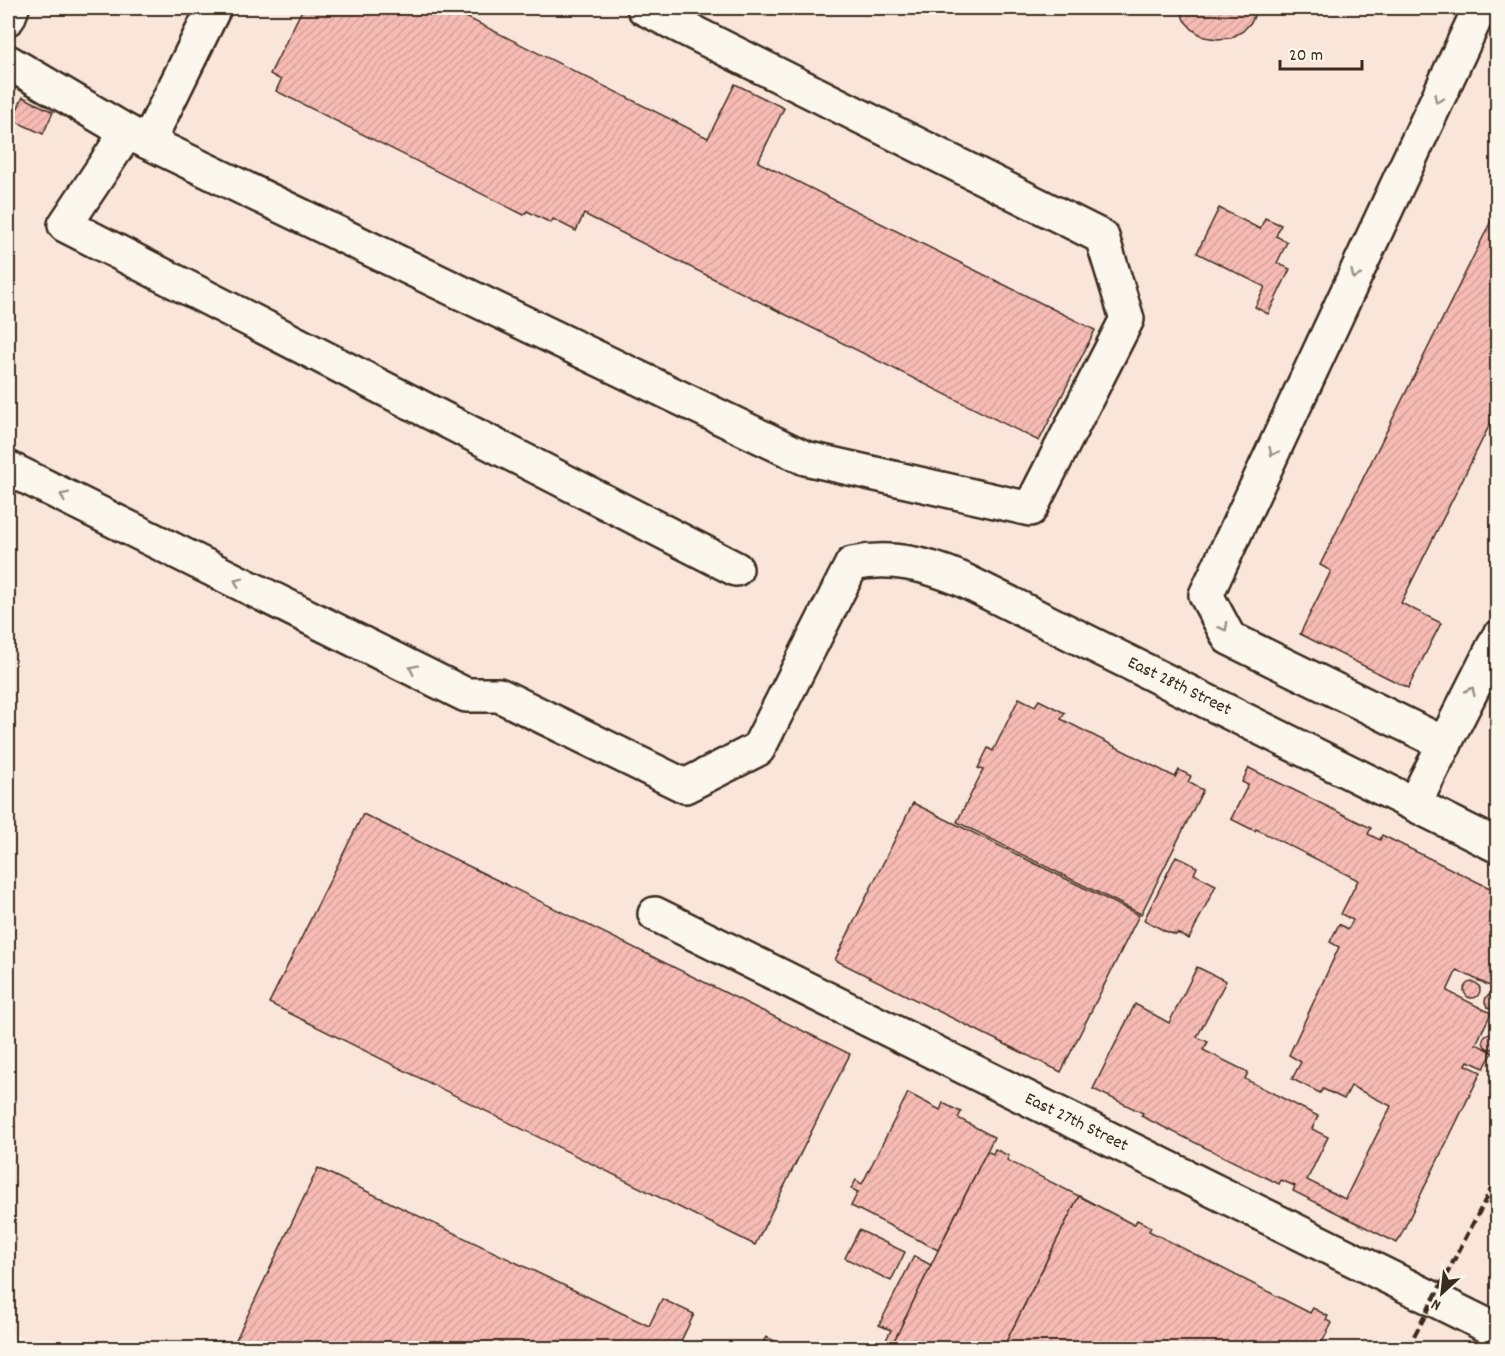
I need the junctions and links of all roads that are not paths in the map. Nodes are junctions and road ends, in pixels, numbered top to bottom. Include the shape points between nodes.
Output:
1 (12, 8) edge
2 (214, 8) edge
3 (644, 8) edge
4 (1480, 8) edge
5 (8, 18) edge
6 (8, 62) edge
7 (137, 137) junction
8 (8, 468) edge
9 (736, 569) dead end
10 (1497, 638) edge
11 (1445, 744) junction
12 (1414, 804) junction
13 (1497, 846) edge
14 (655, 914) dead end
15 (1494, 1320) edge

1 - 5 street
2 - 7 street
3 - 7 street via 1102,237 1127,319 1030,509 805,458
4 -> 11 street via 1206,595 1229,638
6 - 7 street
7 - 9 street via 65,225
12 -> 8 street, East 28th Street via 961,579 899,561 852,564 758,749 685,786 499,695 466,695
11 -> 10 street
11 - 12 street
12 - 13 street, East 28th Street
14 - 15 street, East 27th Street

